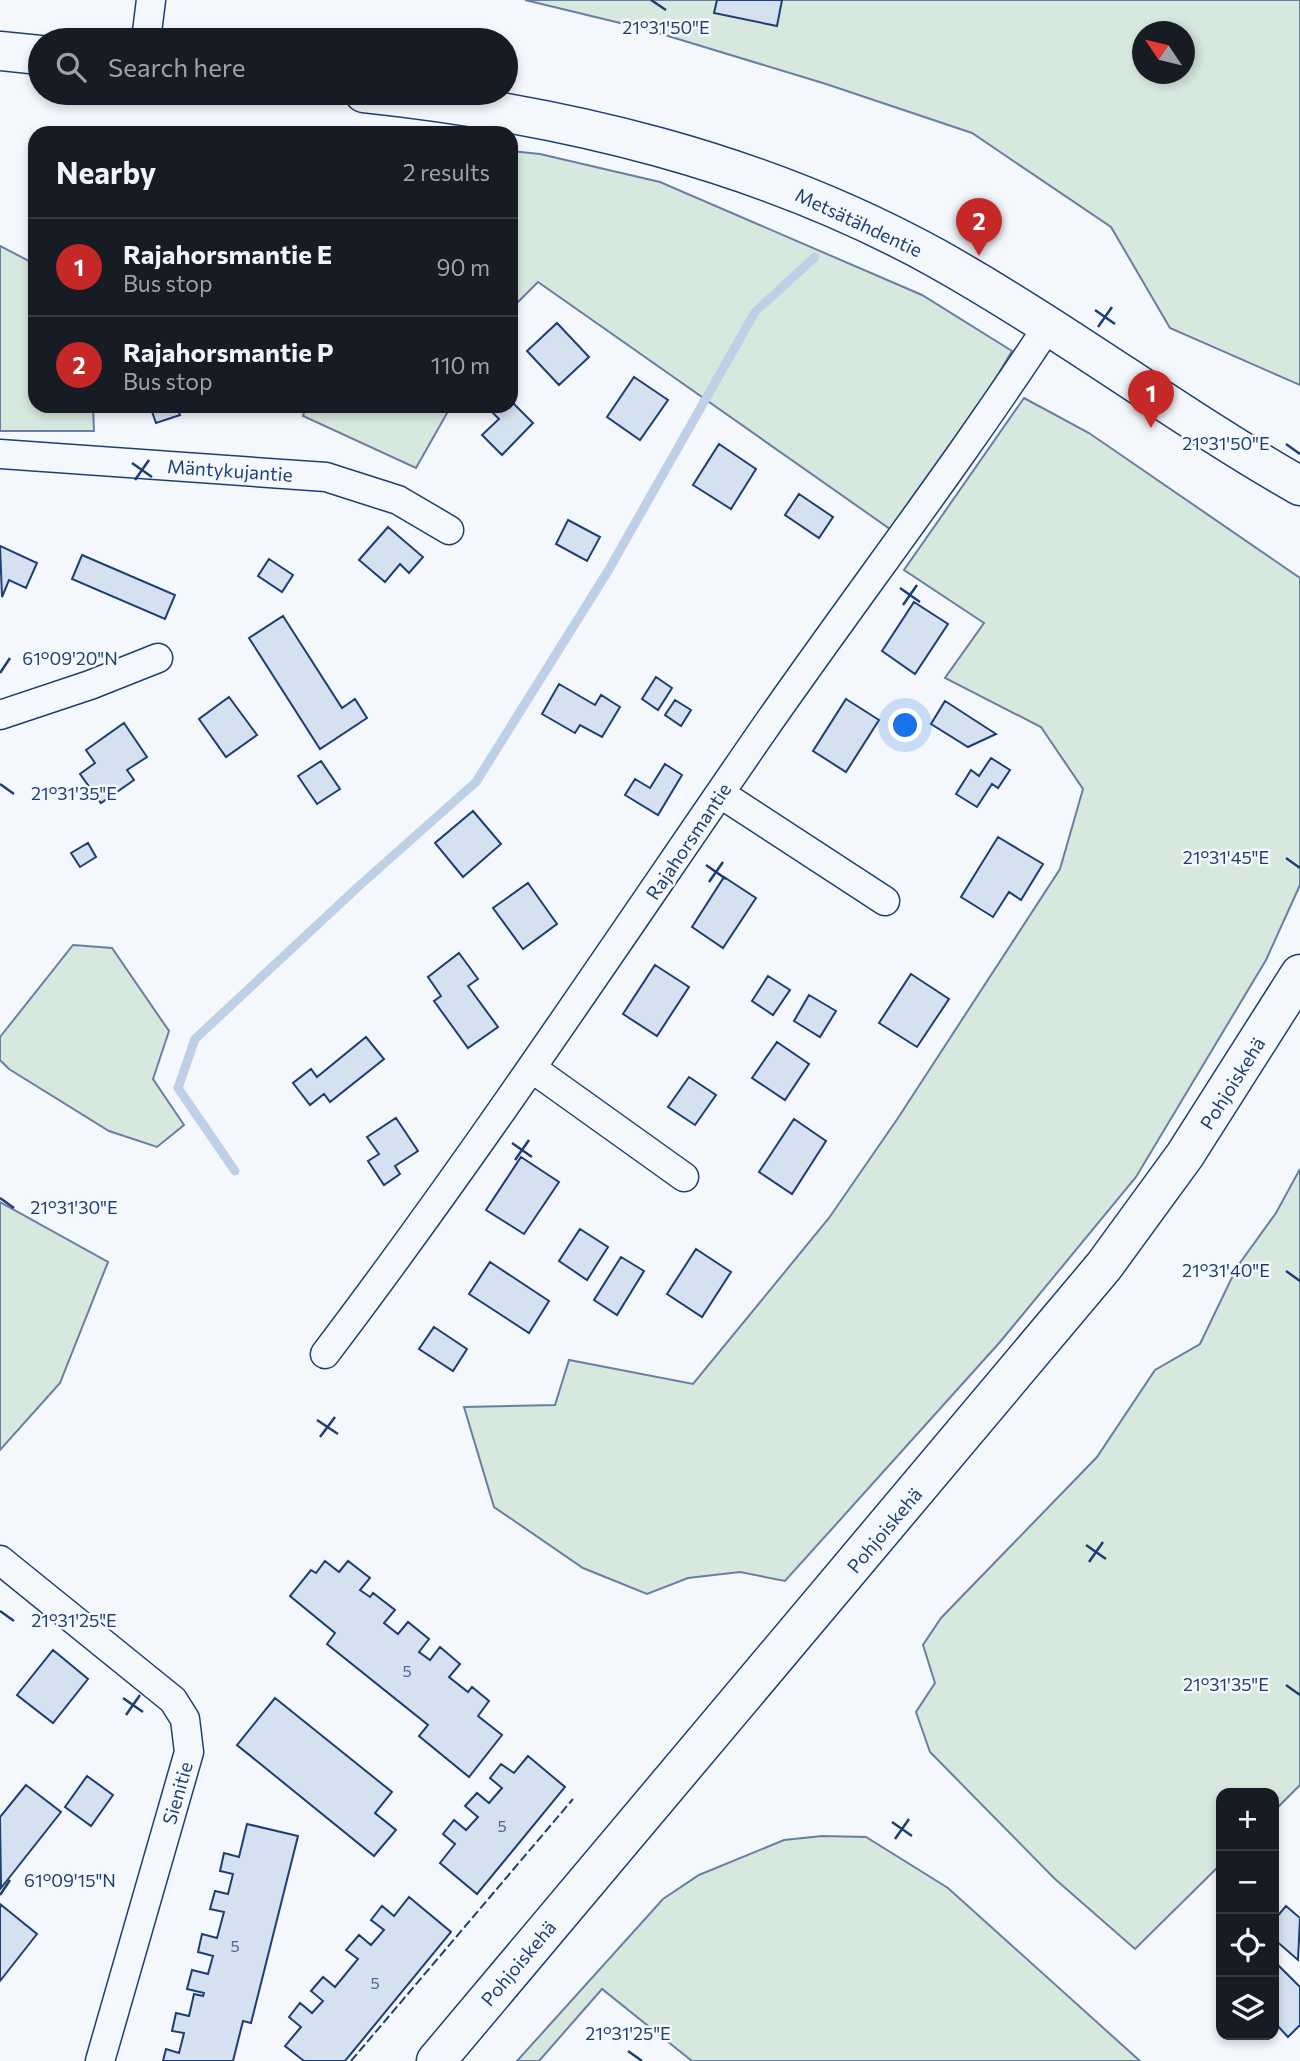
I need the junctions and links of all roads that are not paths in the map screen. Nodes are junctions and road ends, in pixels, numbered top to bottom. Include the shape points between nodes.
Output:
1 (151, 0) edge
2 (148, 28) edge
3 (0, 51) edge
4 (28, 54) edge
5 (454, 105) edge
6 (1048, 326) junction
7 (0, 454) edge
8 (1300, 486) edge
9 (449, 530) dead end
10 (158, 658) dead end
11 (0, 715) edge
12 (721, 794) junction
13 (885, 901) dead end
14 (1300, 974) edge
15 (533, 1069) junction
16 (684, 1177) dead end
17 (325, 1354) dead end
18 (0, 1560) edge
19 (100, 2061) edge
20 (436, 2061) edge

1 - 2 street
3 - 4 main road
5 - 6 main road, Metsätähdentie via 521,114 684,153 758,176 936,258
6 - 8 main road, Metsätähdentie via 1231,447
6 - 12 street, Rajahorsmantie
7 - 9 street, Mäntykujantie via 326,477 398,500
10 - 11 street
12 - 13 street
12 - 15 street, Rajahorsmantie
14 - 20 main road, Pohjoiskehä via 1185,1155 1104,1266
15 - 16 street
15 - 17 street, Rajahorsmantie via 428,1219
18 - 19 street, Sienitie via 164,1692 185,1719 189,1752

